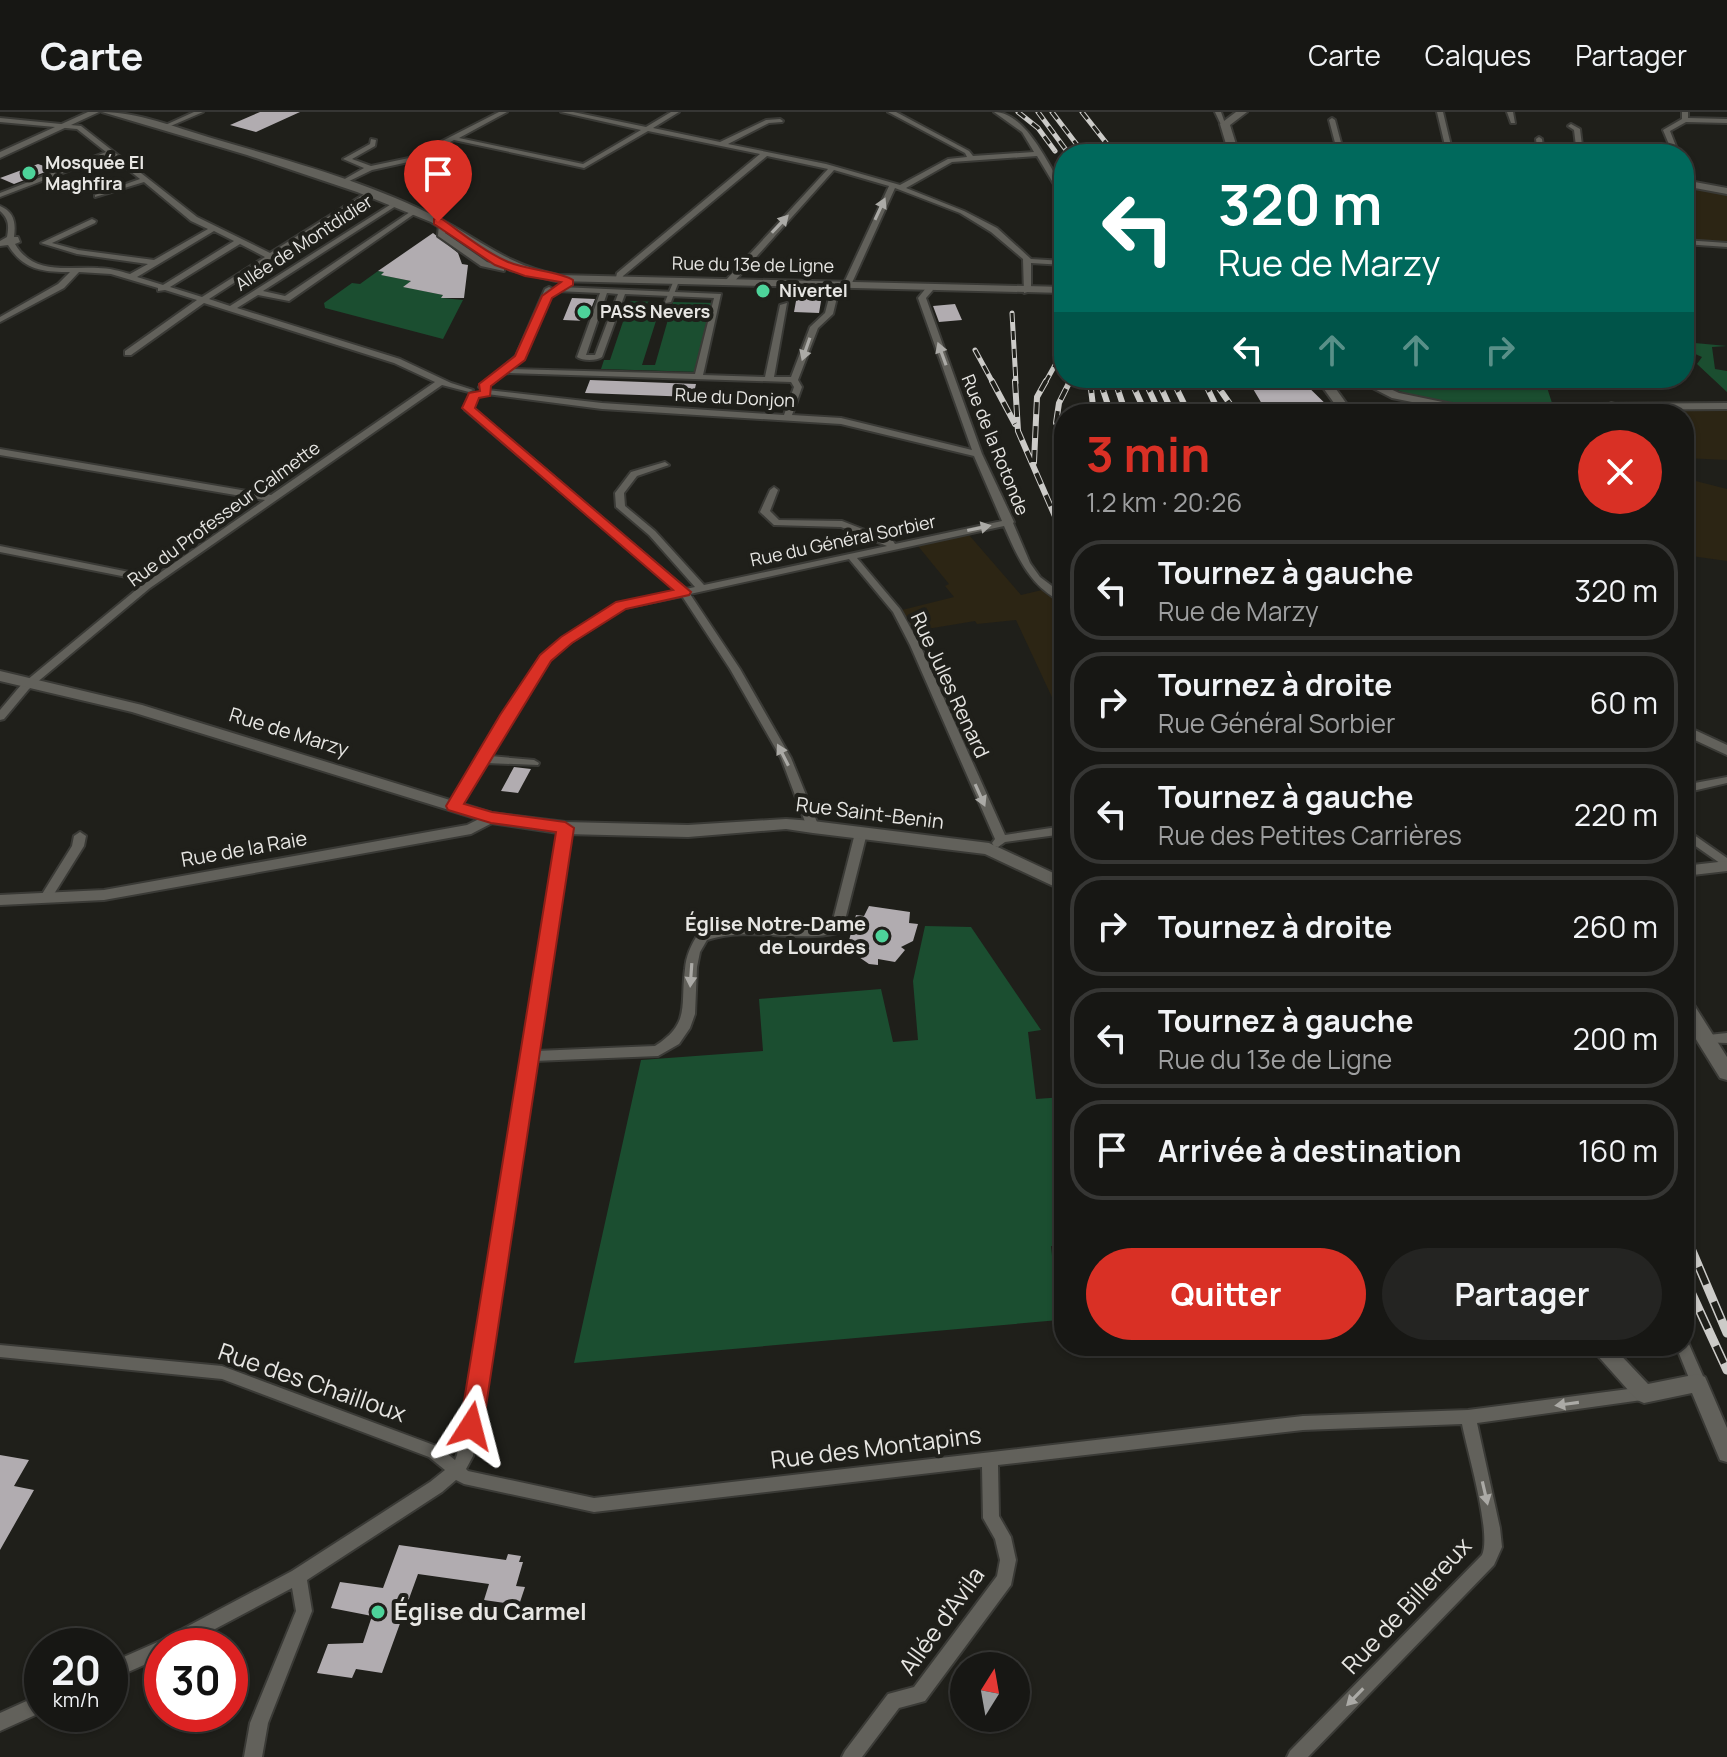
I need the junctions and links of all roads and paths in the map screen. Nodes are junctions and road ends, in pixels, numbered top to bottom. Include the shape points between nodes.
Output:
1 (101, 112) edge
2 (200, 112) edge
3 (504, 112) edge
4 (564, 112) edge
5 (676, 112) edge
6 (891, 112) edge
7 (997, 112) edge
8 (1242, 112) edge
9 (1440, 112) edge
10 (1510, 112) edge
11 (121, 114) edge
12 (1685, 116) edge
13 (0, 120) edge
14 (1221, 120) edge
15 (1332, 120) dead end
16 (780, 121) dead end
17 (1727, 121) edge
18 (1513, 122) dead end
19 (70, 125) junction
20 (1571, 126) dead end
21 (164, 127) junction
22 (645, 129) junction
23 (456, 139) junction
24 (1539, 139) dead end
25 (373, 140) dead end
26 (722, 144) junction
27 (1230, 144) edge
28 (1338, 144) edge
29 (1448, 144) edge
30 (1540, 144) edge
31 (1579, 144) edge
32 (1672, 144) edge
33 (110, 153) junction
34 (766, 153) junction
35 (1039, 154) junction
36 (0, 155) edge
37 (971, 158) junction
38 (370, 168) junction
39 (832, 168) junction
40 (1054, 179) edge
41 (143, 180) junction
42 (339, 184) junction
43 (896, 186) junction
44 (1694, 188) edge
45 (1727, 191) edge
46 (368, 194) junction
47 (0, 195) edge
48 (97, 196) dead end
49 (395, 204) junction
50 (0, 208) edge
51 (415, 211) junction
52 (92, 221) dead end
53 (365, 222) junction
54 (442, 225) junction
55 (392, 228) junction
56 (213, 229) junction
57 (11, 242) junction
58 (238, 242) junction
59 (0, 243) edge
60 (1694, 243) edge
61 (1727, 245) edge
62 (270, 256) junction
63 (490, 258) junction
64 (1027, 261) junction
65 (1054, 262) edge
66 (156, 263) junction
67 (501, 269) junction
68 (76, 271) junction
69 (131, 277) junction
70 (676, 281) junction
71 (729, 282) junction
72 (621, 285) junction
73 (841, 285) junction
74 (555, 286) junction
75 (883, 286) junction
76 (1027, 288) junction
77 (161, 289) junction
78 (929, 290) junction
79 (1005, 290) junction
80 (1054, 290) edge
81 (256, 292) junction
82 (604, 292) junction
83 (669, 298) junction
84 (201, 301) junction
85 (784, 305) dead end
86 (231, 309) junction
87 (0, 320) edge
88 (128, 353) dead end
89 (505, 371) junction
90 (698, 377) junction
91 (769, 379) junction
92 (794, 380) junction
93 (442, 381) junction
94 (1379, 388) edge
95 (485, 389) junction
96 (471, 393) junction
97 (1431, 404) edge
98 (1694, 406) edge
99 (1727, 406) edge
100 (787, 417) junction
101 (0, 452) edge
102 (978, 454) junction
103 (665, 465) dead end
104 (774, 490) dead end
105 (271, 498) junction
106 (1009, 522) junction
107 (892, 547) junction
108 (0, 549) edge
109 (851, 556) junction
110 (155, 580) junction
111 (701, 588) junction
112 (684, 592) junction
113 (1054, 592) edge
114 (0, 676) edge
115 (32, 682) junction
116 (0, 717) edge
117 (1694, 734) edge
118 (1727, 751) edge
119 (482, 759) junction
120 (534, 763) dead end
121 (1727, 780) edge
122 (1694, 787) edge
123 (454, 806) junction
124 (491, 818) junction
125 (813, 827) junction
126 (565, 828) junction
127 (1054, 832) edge
128 (861, 833) junction
129 (80, 836) dead end
130 (1694, 840) edge
131 (997, 844) junction
132 (1727, 865) edge
133 (1694, 870) edge
134 (1054, 879) edge
135 (45, 899) junction
136 (0, 900) edge
137 (1727, 1038) edge
138 (1696, 1042) edge
139 (530, 1056) junction
140 (1727, 1073) edge
141 (0, 1351) edge
142 (1608, 1356) edge
143 (1687, 1356) edge
144 (1698, 1383) junction
145 (1644, 1394) junction
146 (1468, 1417) junction
147 (1727, 1453) edge
148 (990, 1459) junction
149 (457, 1470) junction
150 (298, 1576) junction
151 (200, 1628) edge
152 (24, 1711) edge
153 (0, 1722) edge
154 (253, 1757) edge
155 (851, 1757) edge
156 (1296, 1757) edge

1 - 11 main road, Rue du 13e de Ligne
1 - 19 street
2 - 21 street
3 - 23 street
4 - 22 street
5 - 22 street
6 - 37 street
7 - 35 street via 1025,131
8 - 14 main road
9 - 29 street
10 - 18 street
11 - 21 main road, Rue du 13e de Ligne
12 - 17 street
12 - 32 street via 1666,130
13 - 19 street
14 - 27 main road
15 - 28 street
16 - 26 street via 768,121
19 - 33 street
19 - 36 street
20 - 31 street via 1577,129
21 - 42 main road, Rue du 13e de Ligne
22 - 23 street via 584,166
22 - 26 street
23 - 38 street via 411,160
24 - 30 street
25 - 38 street via 373,145 346,159
26 - 34 street
33 - 41 street
33 - 47 street
34 - 39 street
34 - 72 street via 620,275
35 - 37 street
35 - 40 street
37 - 43 street via 950,160
38 - 42 street
39 - 43 street
71 -> 39 street
41 - 48 street
41 - 56 street
42 - 46 main road, Rue du 13e de Ligne
43 - 64 street via 994,230
73 -> 43 street
44 - 45 street
46 - 49 main road, Rue du 13e de Ligne
46 - 62 street
49 - 51 main road, Rue du 13e de Ligne
49 - 53 street, Allée de Montdidier
50 - 57 street via 13,222
51 - 54 main road, Rue du 13e de Ligne
51 - 55 street
52 - 66 street via 45,243
53 - 55 street
53 - 81 street, Allée de Montdidier
54 - 63 main road, Rue du 13e de Ligne
54 - 67 street via 441,234 484,264
55 - 81 street via 286,299
56 - 58 street
56 - 66 street
57 - 59 street
57 - 68 street via 24,261
58 - 62 street
58 - 77 street
60 - 61 street
62 - 84 street
63 - 67 main road, Rue du 13e de Ligne
63 - 74 main road, Rue du 13e de Ligne
64 - 65 street
64 - 76 street
66 - 69 street
67 - 74 main road, Rue du 13e de Ligne
68 - 69 street
68 - 87 street via 61,286
69 - 77 street
70 - 71 main road, Rue du 13e de Ligne
70 - 72 main road, Rue du 13e de Ligne
70 - 83 street
71 - 73 main road, Rue du 13e de Ligne
72 - 74 main road, Rue du 13e de Ligne
72 - 82 street
72 - 82 street via 598,357 581,357
72 - 83 street
73 - 75 main road, Rue du 13e de Ligne
73 -> 92 street via 829,314 814,327
74 - 82 street
74 - 89 street via 520,357
75 - 78 main road, Rue du 13e de Ligne
75 - 79 main road, Rue du 13e de Ligne
76 - 79 main road
76 - 80 main road
77 - 84 street
78 - 79 main road, Rue du 13e de Ligne
102 -> 78 street, Rue de la Rotonde via 922,298
81 - 86 street, Allée de Montdidier
83 - 90 street via 718,296
84 - 86 street
84 - 88 street
85 - 91 street
86 - 93 street via 397,361
89 - 90 street
89 - 95 street
90 - 91 street
91 - 92 street
92 - 100 street via 798,387
93 - 96 street
93 - 105 street, Rue du Professeur Calmette
94 - 97 street
95 - 96 street
95 - 100 street, Rue du Donjon via 602,406
96 - 112 street via 468,408 503,441
98 - 99 street
100 - 102 street, Rue du Donjon via 855,423
101 - 105 street
102 - 106 street, Rue de la Rotonde
103 - 111 street via 634,474 619,493 621,507
104 - 107 street via 765,512 777,523 842,524
105 - 110 street, Rue du Professeur Calmette
107 -> 106 street, Rue du Général Sorbier
106 - 113 street, Rue de la Rotonde via 1029,571
107 - 109 street, Rue du Général Sorbier
108 - 110 street
109 - 111 street, Rue du Général Sorbier
109 -> 131 street, Rue Jules Renard via 897,611 915,645
110 - 115 street, Rue du Professeur Calmette
111 - 112 street, Rue du Général Sorbier
112 - 119 street, Rue du Général Sorbier via 621,606 545,658
125 -> 112 street via 786,758
114 - 115 main road, Rue de Marzy
115 - 116 street, Rue du Professeur Calmette
115 - 123 main road, Rue de Marzy via 136,708
117 - 118 street
119 - 120 street
119 - 123 street, Rue du Général Sorbier
121 - 122 street
123 - 124 main road, Rue de Marzy
124 - 126 main road, Rue de Marzy
124 - 135 street, Rue de la Raie via 471,829 104,895
125 - 126 main road, Rue Saint-Benin
125 - 128 main road, Rue Saint-Benin
126 - 139 street
127 - 131 street
128 - 131 main road, Rue Saint-Benin
128 -> 139 street via 833,930 734,930 702,937 693,956 684,1031 673,1043 658,1051
129 - 135 street
130 - 132 street
131 - 134 main road, Rue Saint-Benin
132 - 133 street
135 - 136 street, Rue de la Raie
137 - 138 street
138 - 140 main road
139 - 149 street via 467,1450
141 - 149 street, Rue des Chailloux via 222,1373 434,1452
142 - 145 street
143 - 144 street
144 - 145 street
144 - 147 street
145 -> 146 street, Rue des Montapins
146 - 148 street, Rue des Montapins via 1303,1423
146 -> 156 street, Rue de Billereux via 1492,1528 1494,1547 1488,1560
148 - 149 street, Rue des Montapins via 623,1505 594,1505 470,1479
148 - 155 street, Allée d'Avila via 991,1518 1003,1537 1005,1579 919,1695 894,1700
149 - 150 street
150 - 151 street
150 - 154 street via 304,1611 259,1723
152 - 153 street

